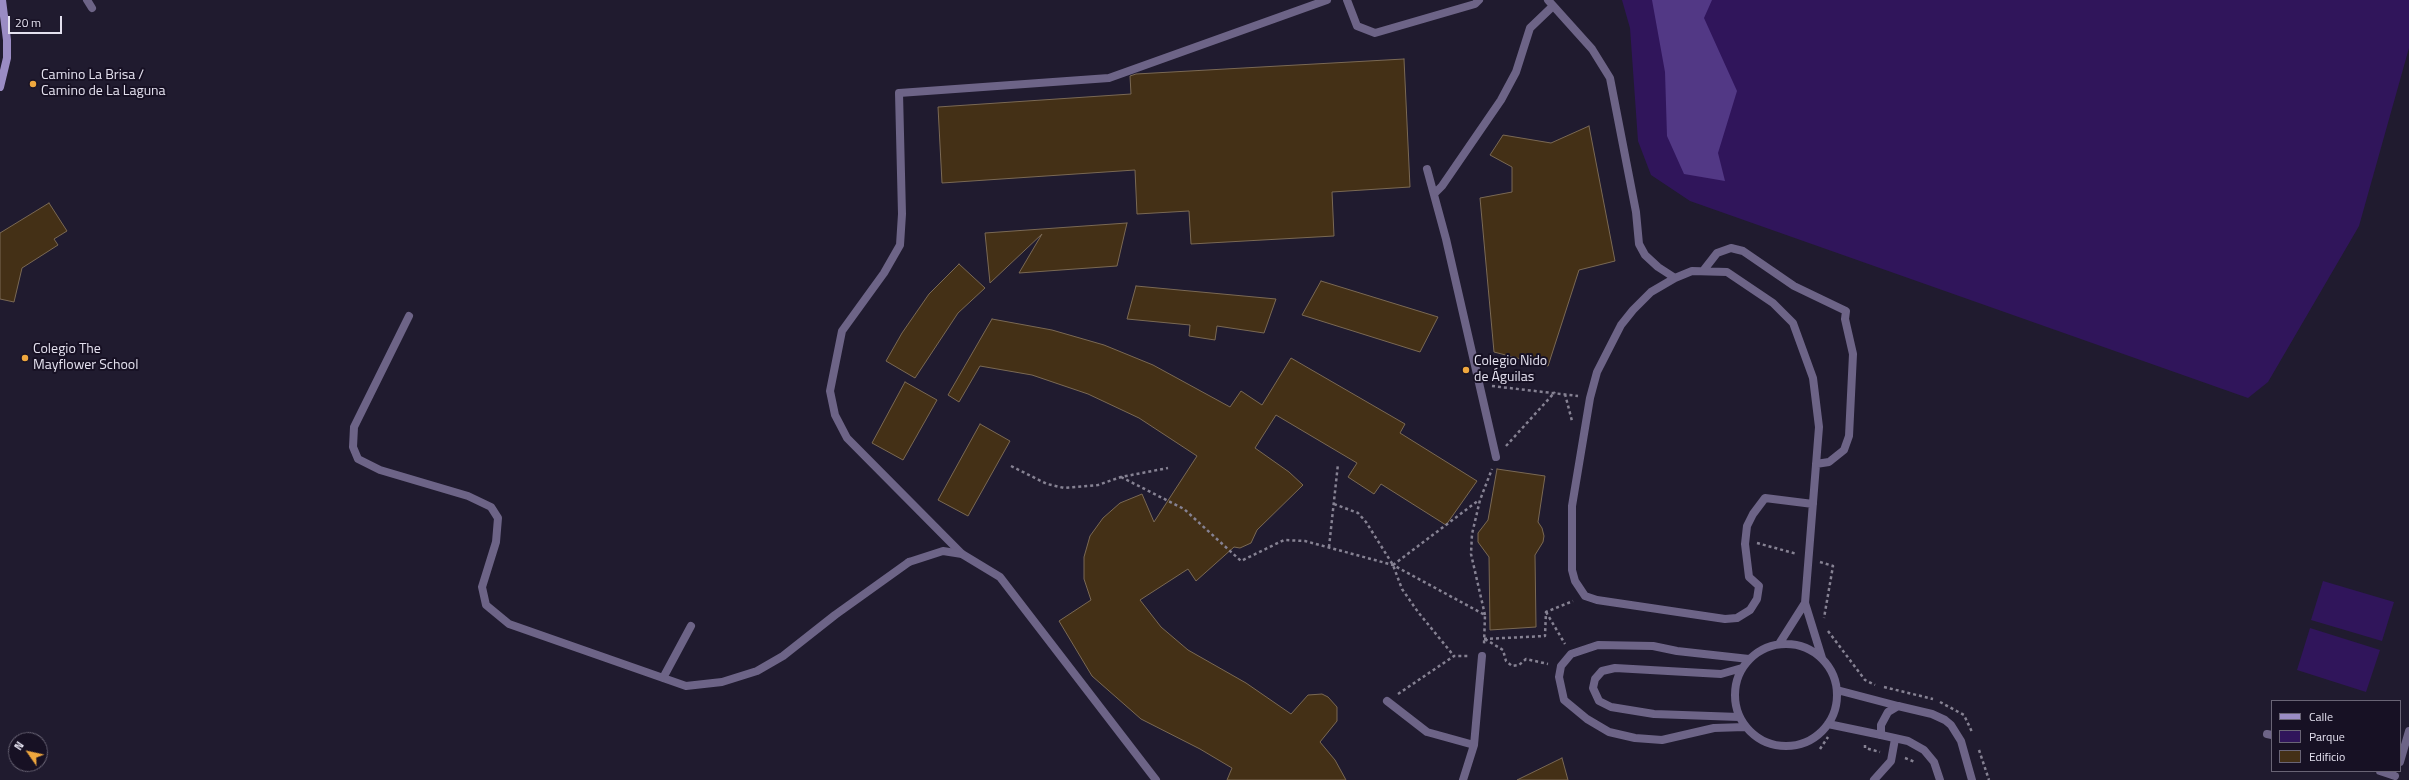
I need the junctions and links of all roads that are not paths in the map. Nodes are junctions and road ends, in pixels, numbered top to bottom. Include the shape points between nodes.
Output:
1 (2, 0) edge
2 (87, 0) edge
3 (1327, 0) edge
4 (1347, 0) edge
5 (1479, 0) edge
6 (1551, 3) edge
7 (92, 8) dead end
8 (0, 87) edge
9 (1426, 169) dead end
10 (1434, 194) junction
11 (1703, 271) junction
12 (1675, 278) junction
13 (409, 316) dead end
14 (1496, 457) road end
15 (1816, 464) junction
16 (1813, 504) junction
17 (962, 554) junction
18 (1805, 603) junction
19 (691, 626) dead end
20 (1779, 644) junction
21 (1482, 656) road end
22 (1822, 658) junction
23 (1749, 659) junction
24 (1742, 668) junction
25 (663, 678) junction
26 (1837, 690) junction
27 (1387, 701) road end
28 (1898, 706) junction
29 (1739, 716) junction
30 (1828, 724) junction
31 (1745, 727) junction
32 (2409, 731) edge
33 (1881, 735) junction
34 (1895, 738) junction
35 (1474, 745) junction
36 (2401, 759) edge
37 (2383, 772) edge
38 (2395, 776) edge
39 (1156, 780) edge
40 (1463, 780) edge
41 (1874, 780) edge
42 (1940, 780) edge
43 (1972, 780) edge

1 - 8 street via 6,22 7,58
2 - 7 street
3 - 17 street via 1109,78 899,93 902,214 900,245 884,273 842,331 830,391 835,415 847,438
4 - 5 street via 1357,26 1375,34 1475,4
6 - 10 street via 1530,28 1516,72 1502,100
6 - 12 street via 1592,49 1610,78 1636,212 1639,244 1645,255
9 - 10 street
10 - 14 street
11 - 12 street via 1692,271
11 - 15 street via 1726,272 1773,303 1793,323 1813,378 1819,427
11 - 15 street via 1717,253 1731,248 1743,252 1799,288 1846,311 1845,319 1853,354 1849,436 1844,450 1829,462
12 - 16 street via 1651,292 1621,325 1597,372 1590,398 1572,506 1572,570 1575,581 1585,596 1597,600 1725,619 1737,618 1750,610 1757,599 1759,586 1749,577 1745,540 1747,526 1765,498
13 - 25 street via 354,426 352,447 358,459 380,470 468,496 491,506 498,518 496,542 482,586 486,605 509,624
15 - 16 street
16 - 18 street
17 - 25 street via 943,551 909,562 783,656 757,671 722,682 686,686
17 - 39 street via 1000,577
18 - 20 street
18 - 22 street
19 - 25 street
20 - 22 street via 1794,644 1809,649
20 - 23 street via 1758,652
21 - 35 street
22 - 26 street via 1832,673
23 - 24 street
23 - 31 street via 1654,646 1598,646 1571,654 1561,666 1560,682 1564,700 1587,719 1609,732 1635,738 1662,740 1714,728
24 - 29 street via 1734,692
24 - 29 street via 1721,674 1615,668 1602,670 1594,679 1593,688 1599,701 1611,707 1654,714
26 - 28 street
26 - 30 street via 1836,708
27 - 35 street via 1427,732
28 - 33 street via 1884,718
28 - 43 street via 1932,714 1951,726 1961,741
29 - 31 street
30 - 31 street via 1815,737 1805,742 1784,746 1763,741
30 - 33 street
32 - 36 street
33 - 34 street
34 - 41 street via 1891,761
34 - 42 street via 1924,750 1934,762
35 - 40 street
37 - 38 street

